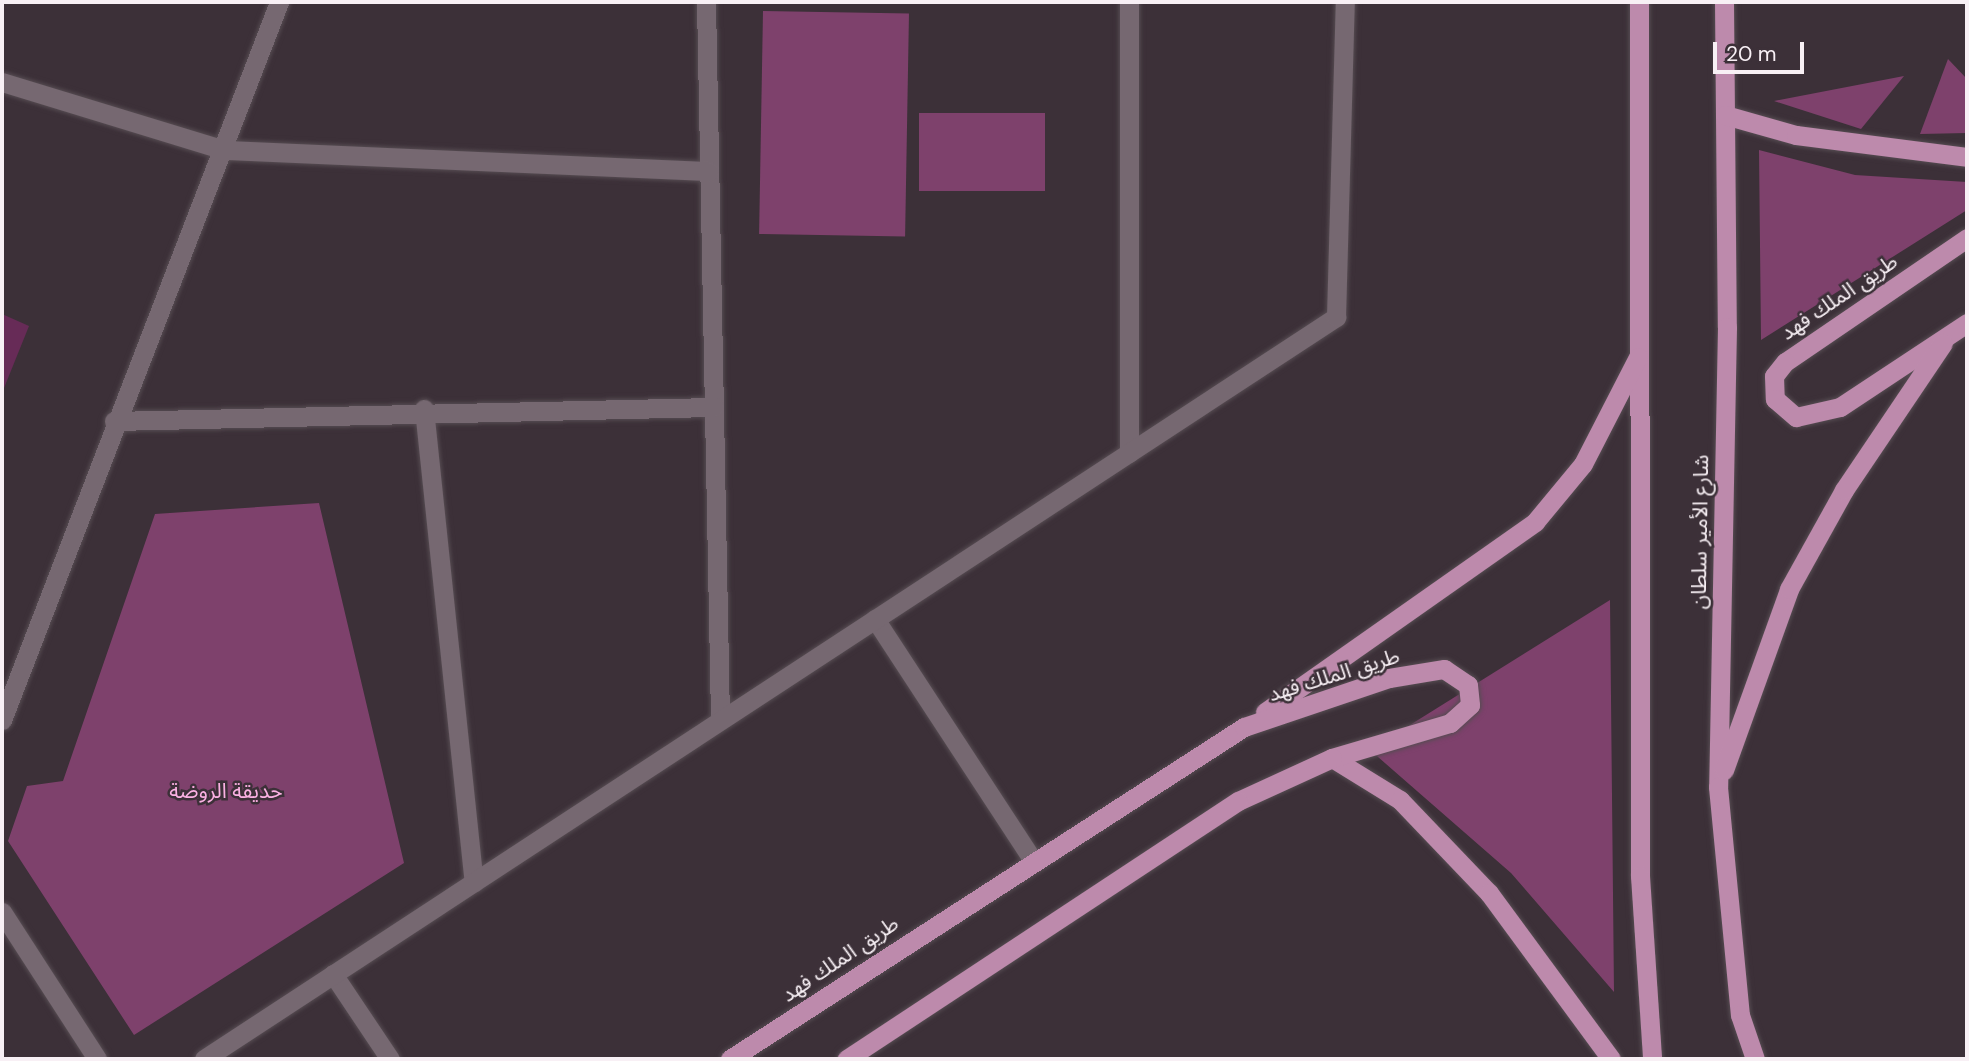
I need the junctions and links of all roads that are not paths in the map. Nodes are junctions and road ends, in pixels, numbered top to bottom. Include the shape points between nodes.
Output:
1 (279, 2) edge
2 (706, 2) edge
3 (1129, 2) edge
4 (1345, 2) edge
5 (1639, 2) edge
6 (1724, 2) edge
7 (2, 82) edge
8 (1725, 116) junction
9 (225, 150) junction
10 (1967, 157) edge
11 (709, 171) junction
12 (1967, 238) edge
13 (1967, 323) edge
14 (1943, 343) junction
15 (1640, 354) junction
16 (714, 407) junction
17 (425, 409) junction
18 (114, 421) junction
19 (1129, 453) junction
20 (875, 619) junction
21 (2, 720) edge
22 (720, 720) junction
23 (1244, 727) junction
24 (1332, 758) junction
25 (1718, 787) junction
26 (1032, 859) junction
27 (474, 882) junction
28 (2, 912) edge
29 (333, 974) junction
30 (97, 1059) edge
31 (204, 1059) edge
32 (390, 1059) edge
33 (730, 1059) edge
34 (846, 1059) edge
35 (1611, 1059) edge
36 (1652, 1059) edge
37 (1755, 1059) edge

1 - 9 street
2 - 11 street
3 - 19 street
4 - 19 street via 1336,317
5 - 15 main road
6 - 8 main road, شارع الأمير سلطان
7 - 9 street
8 - 10 main road via 1796,135
8 - 25 main road, شارع الأمير سلطان
9 - 11 street
9 - 18 street
11 - 16 street
12 - 14 main road, طريق الملك فهد via 1784,362 1771,388 1782,409 1810,416 1840,407
13 - 14 main road, طريق الملك فهد
14 - 25 main road via 1844,490 1789,589
15 - 23 main road via 1583,464 1535,522
15 - 36 main road via 1640,876
16 - 17 street
16 - 22 street
17 - 18 street
17 - 27 street
18 - 21 street
19 - 20 street
20 - 22 street
20 - 26 street
22 - 27 street
23 - 24 main road, طريق الملك فهد via 1389,678 1444,668 1468,685 1470,705 1450,723
23 - 26 main road, طريق الملك فهد
24 - 34 main road, طريق الملك فهد via 1238,801
24 - 35 main road via 1400,800 1489,893
25 - 37 main road, شارع الأمير سلطان via 1740,1015
26 - 33 main road, طريق الملك فهد
27 - 29 street
28 - 30 street
29 - 31 street
29 - 32 street

